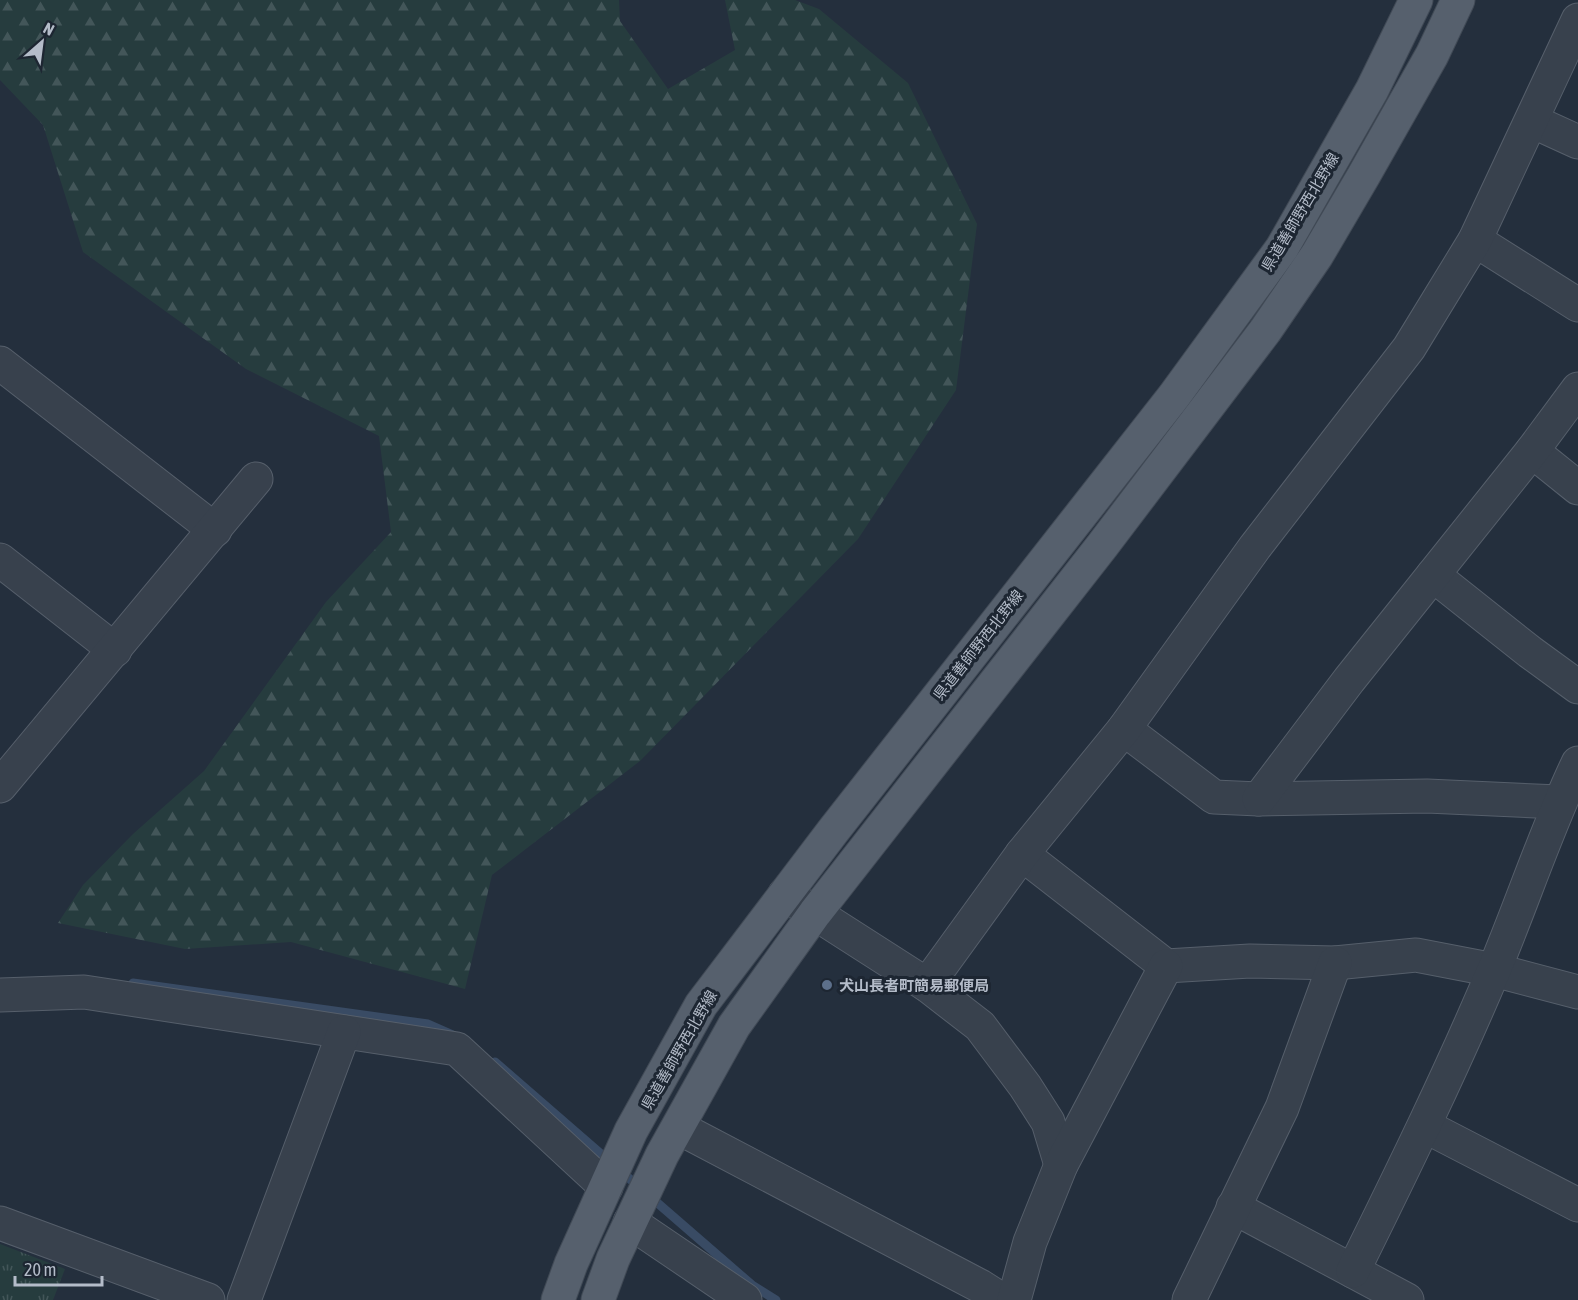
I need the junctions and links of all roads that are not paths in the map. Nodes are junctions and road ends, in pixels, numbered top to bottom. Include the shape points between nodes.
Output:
1 (1416, 0) edge
2 (1458, 0) edge
3 (1578, 20) edge
4 (1532, 121) junction
5 (1578, 142) edge
6 (1475, 240) junction
7 (1578, 305) edge
8 (0, 363) edge
9 (1578, 388) edge
10 (1532, 451) junction
11 (256, 479) dead end
12 (1578, 488) edge
13 (215, 530) junction
14 (0, 560) edge
15 (1433, 575) junction
16 (115, 650) junction
17 (1578, 687) edge
18 (1124, 729) junction
19 (1578, 763) edge
20 (6, 766) edge
21 (1259, 799) junction
22 (1559, 802) junction
23 (1022, 854) junction
24 (785, 894) junction
25 (815, 913) junction
26 (1335, 963) junction
27 (1166, 966) junction
28 (1494, 970) junction
29 (927, 985) junction
30 (1578, 992) edge
31 (0, 995) edge
32 (344, 1032) junction
33 (1425, 1126) junction
34 (685, 1131) dead end
35 (1060, 1165) junction
36 (612, 1173) junction
37 (639, 1202) junction
38 (1578, 1205) edge
39 (1233, 1207) junction
40 (0, 1223) edge
41 (1353, 1271) junction
42 (208, 1300) edge
43 (244, 1300) edge
44 (558, 1300) edge
45 (598, 1300) edge
46 (745, 1300) edge
47 (1002, 1300) edge
48 (1014, 1300) edge
49 (1189, 1300) edge
50 (1407, 1300) edge

1 - 24 main road, 県道善師野西北野線 via 1372,90 1282,248 1174,396
2 - 25 main road via 1432,55 1364,175 1317,255 1265,331
3 - 4 street
4 - 5 street
4 - 6 street
6 - 7 street
6 - 18 street via 1408,348 1255,547
8 - 13 street
9 - 10 street
10 - 12 street
10 - 15 street
11 - 13 street
13 - 16 street
14 - 16 street
15 - 17 street
15 - 21 street
16 - 20 street
18 - 21 street via 1214,797
18 - 23 street
19 - 22 street
21 - 22 street via 1427,796
22 - 28 street
23 - 27 street
23 - 29 street
24 - 25 street
24 - 36 main road, 県道善師野西北野線 via 701,1005
25 - 29 street
25 - 37 main road via 734,1026
26 - 27 street
26 - 28 street via 1416,956
26 - 39 street via 1282,1108
27 - 35 street
28 - 30 street
28 - 33 street
29 - 35 street via 980,1026 1012,1069 1047,1122
31 - 32 street via 84,992
32 - 36 street via 457,1049
32 - 43 street
33 - 38 street
33 - 41 street
34 - 47 street
35 - 48 street via 1030,1242
36 - 44 main road, 県道善師野西北野線
37 - 45 main road
37 - 46 street
39 - 41 street
39 - 49 street
40 - 42 street
41 - 50 street

